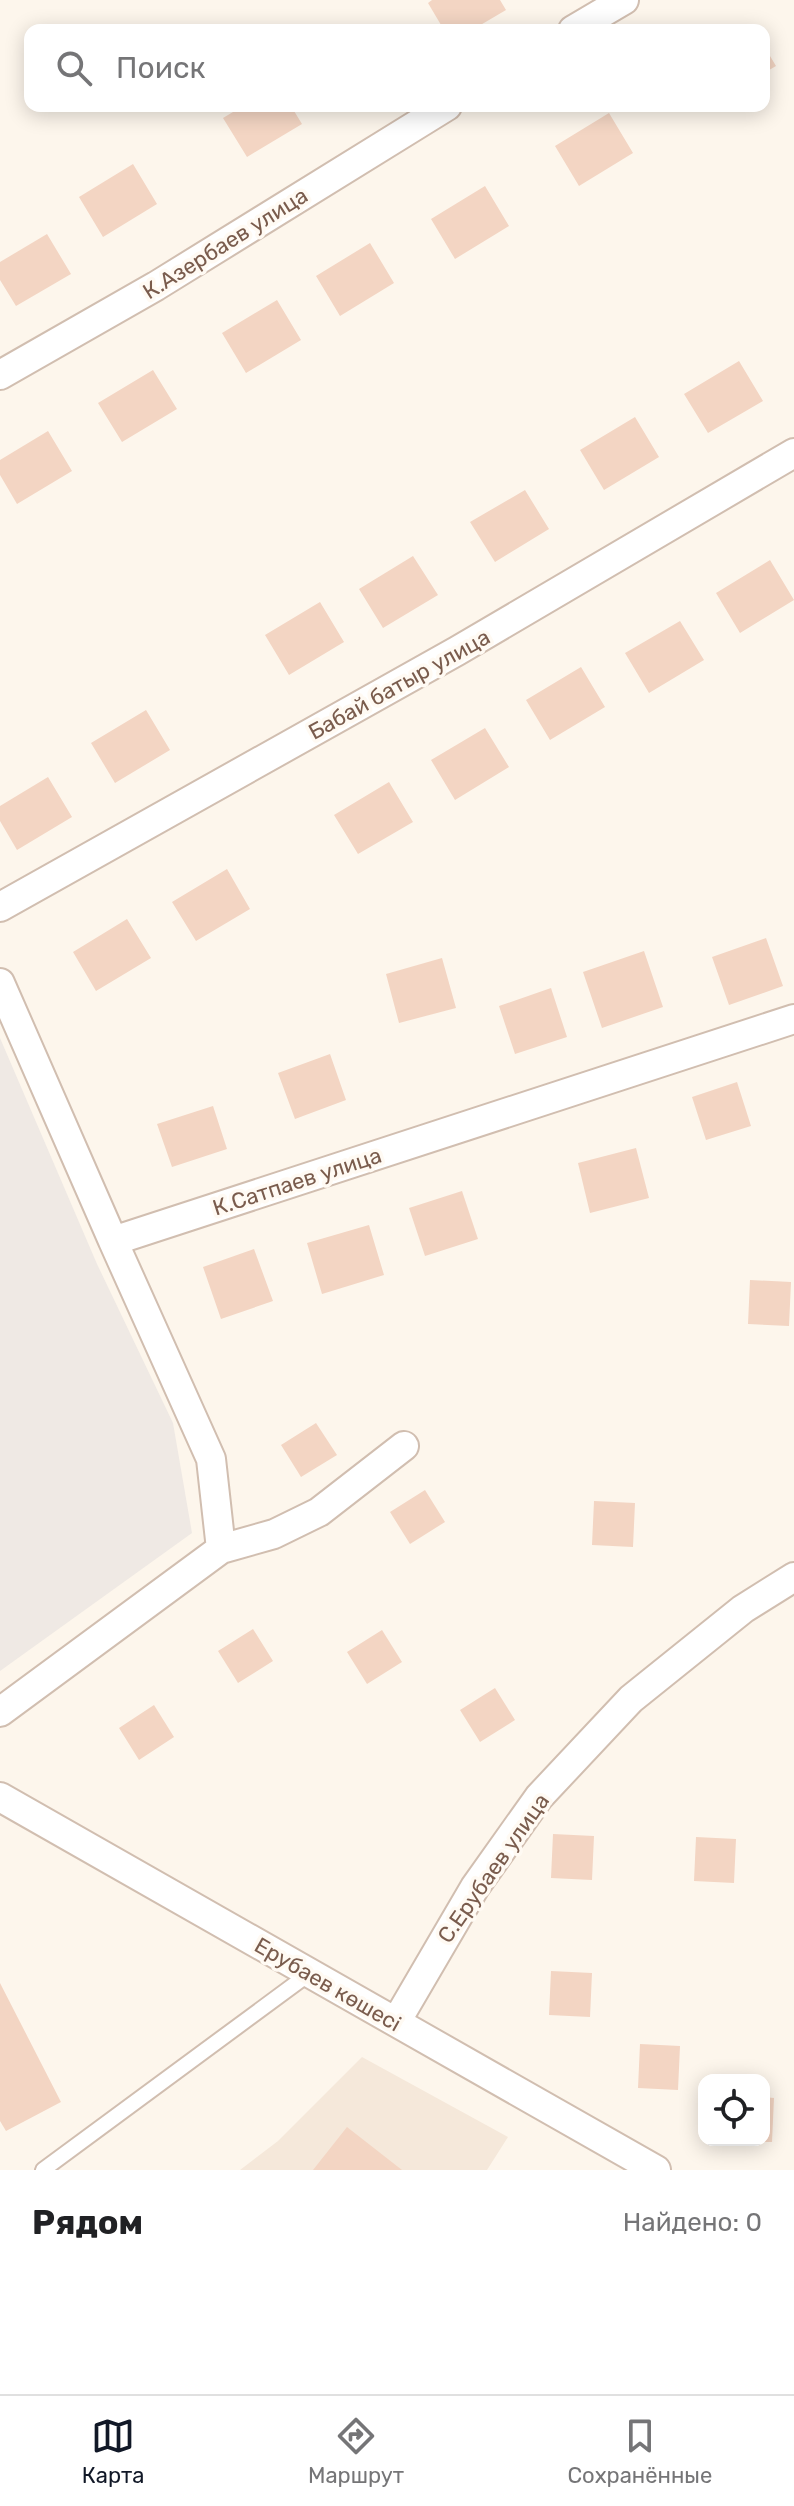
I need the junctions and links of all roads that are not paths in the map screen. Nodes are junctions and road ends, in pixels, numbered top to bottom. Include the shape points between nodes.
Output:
1 (624, 0) edge
2 (583, 24) edge
3 (437, 112) edge
4 (0, 375) edge
5 (794, 453) edge
6 (0, 907) edge
7 (0, 983) edge
8 (794, 1019) edge
9 (113, 1241) junction
10 (404, 1446) dead end
11 (221, 1549) junction
12 (794, 1577) edge
13 (0, 1712) edge
14 (0, 1797) edge
15 (310, 1973) junction
16 (396, 2022) junction
17 (43, 2170) edge
18 (656, 2170) edge

1 - 2 street
3 - 4 street, К.Азербаев улица via 156,286
5 - 6 street, Бабай батыр улица via 457,651
7 - 9 street
8 - 9 street, К.Сатпаев улица
9 - 11 street via 211,1459
10 - 11 street via 319,1512 274,1534
11 - 13 street
12 - 16 street, С.Ерубаев улица via 743,1609 631,1699 539,1797 475,1887
14 - 15 street, Ерубаев көшесі
15 - 16 street, Ерубаев көшесі
15 - 17 lane
16 - 18 street, Ерубаев көшесі

